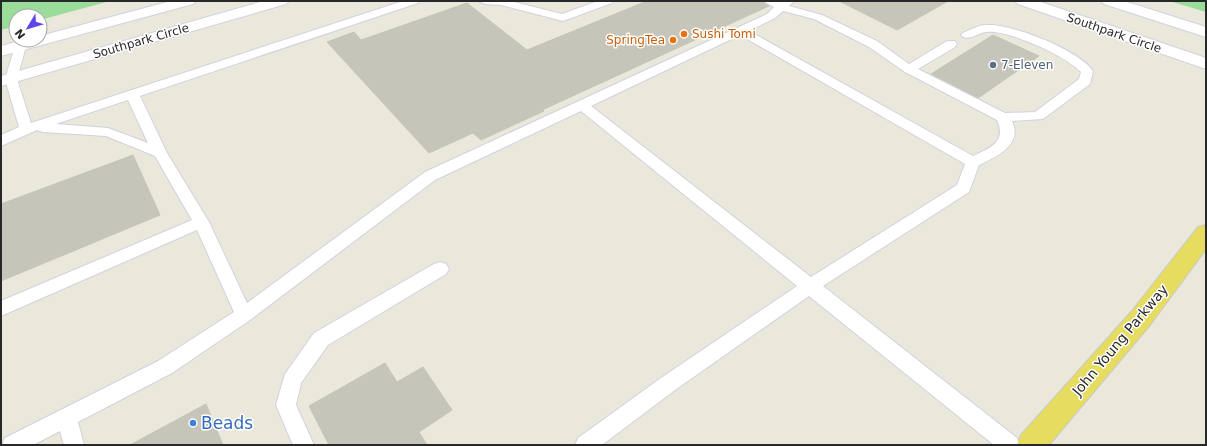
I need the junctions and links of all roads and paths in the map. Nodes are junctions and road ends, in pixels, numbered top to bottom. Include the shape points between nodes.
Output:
1 (188, 1) edge
2 (281, 1) edge
3 (414, 1) edge
4 (485, 1) edge
5 (608, 1) edge
6 (1023, 1) edge
7 (1109, 1) edge
8 (780, 3) edge
9 (741, 31) junction
10 (1206, 32) edge
11 (967, 35) dead end
12 (48, 38) edge
13 (951, 44) dead end
14 (12, 48) edge
15 (19, 48) edge
16 (1, 51) edge
17 (1206, 64) edge
18 (910, 70) junction
19 (6, 80) edge
20 (132, 94) junction
21 (582, 105) junction
22 (1003, 117) junction
23 (26, 129) junction
24 (1, 141) edge
25 (160, 153) junction
26 (973, 162) junction
27 (201, 222) junction
28 (1206, 233) edge
29 (440, 269) dead end
30 (810, 286) junction
31 (1, 308) edge
32 (244, 315) junction
33 (67, 417) junction
34 (12, 445) edge
35 (74, 445) edge
36 (304, 445) edge
37 (585, 445) edge
38 (1010, 445) edge
39 (1031, 445) edge

1 - 12 street, Southpark Circle
2 - 19 street, Southpark Circle
3 - 20 lane
4 - 5 lane via 501,2 562,18
6 - 17 street, Southpark Circle
7 - 10 street
8 - 9 lane via 771,16
8 - 18 lane via 818,17 873,44
9 - 21 lane
9 - 26 lane
11 - 22 lane via 984,28 1014,33 1061,53 1087,70 1085,81 1038,116
13 - 18 lane
14 - 16 street, Southpark Circle
15 - 19 lane
18 - 22 lane
19 - 23 lane
20 - 23 lane
20 - 25 lane
21 - 30 lane
21 - 32 lane via 430,176
22 - 26 lane via 1008,130 1006,140 1000,148
23 - 24 lane
23 - 25 lane via 60,128 108,132
25 - 27 lane
26 - 30 lane via 964,188
27 - 31 lane
27 - 32 lane
28 - 39 highway, John Young Parkway via 1141,318
29 - 36 lane via 321,339 292,380 286,406
30 - 37 lane
30 - 38 lane
32 - 33 lane via 165,367
33 - 34 lane
33 - 35 lane

